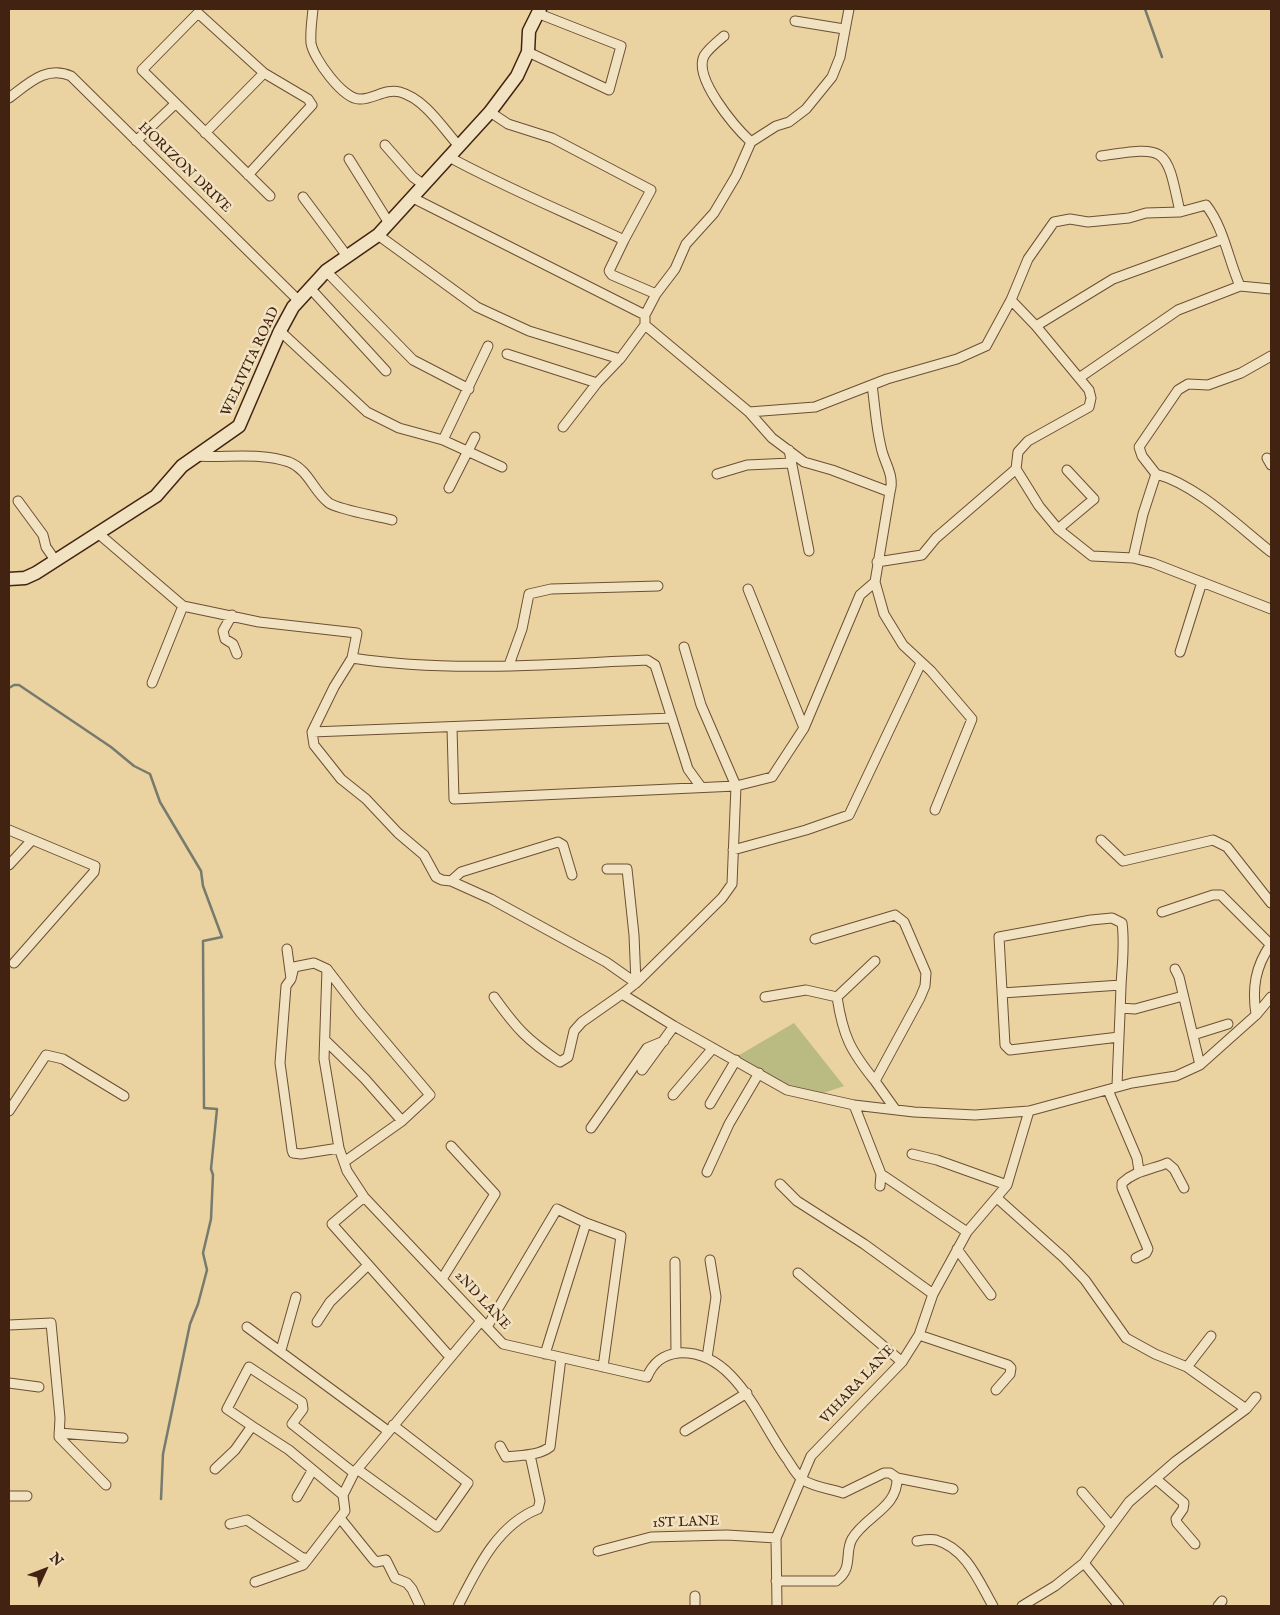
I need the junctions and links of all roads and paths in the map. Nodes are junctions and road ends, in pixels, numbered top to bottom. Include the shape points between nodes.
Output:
1 (313, 9) edge
2 (849, 9) edge
3 (539, 11) edge
4 (795, 21) dead end
5 (844, 29) junction
6 (724, 36) dead end
7 (528, 52) junction
8 (264, 73) junction
9 (9, 98) edge
10 (175, 104) junction
11 (490, 112) junction
12 (205, 133) junction
13 (136, 140) junction
14 (751, 142) junction
15 (385, 145) dead end
16 (458, 146) junction
17 (449, 156) junction
18 (1101, 156) dead end
19 (349, 159) dead end
20 (248, 175) junction
21 (424, 185) junction
22 (270, 196) dead end
23 (303, 197) dead end
24 (413, 198) junction
25 (1180, 212) junction
26 (389, 223) junction
27 (378, 235) junction
28 (1223, 239) junction
29 (624, 240) junction
30 (347, 256) junction
31 (326, 271) junction
32 (1240, 286) junction
33 (310, 288) junction
34 (1271, 289) edge
35 (656, 294) junction
36 (1011, 300) junction
37 (299, 301) junction
38 (645, 315) junction
39 (645, 326) junction
40 (1036, 326) junction
41 (280, 331) junction
42 (488, 346) dead end
43 (507, 354) dead end
44 (1271, 356) edge
45 (620, 359) junction
46 (386, 371) dead end
47 (1079, 378) junction
48 (597, 383) junction
49 (872, 385) junction
50 (469, 389) junction
51 (750, 412) junction
52 (563, 427) dead end
53 (475, 436) dead end
54 (443, 440) junction
55 (789, 450) junction
56 (467, 452) junction
57 (196, 456) junction
58 (791, 463) junction
59 (502, 467) dead end
60 (1016, 469) junction
61 (1067, 470) dead end
62 (717, 474) dead end
63 (1156, 474) junction
64 (448, 488) dead end
65 (890, 492) junction
66 (18, 501) dead end
67 (392, 520) dead end
68 (1058, 529) junction
69 (99, 534) junction
70 (809, 551) dead end
71 (1271, 552) edge
72 (1133, 558) junction
73 (55, 560) junction
74 (878, 562) junction
75 (9, 579) edge
76 (875, 582) junction
77 (1202, 582) junction
78 (658, 586) dead end
79 (748, 588) dead end
80 (183, 606) junction
81 (1271, 609) edge
82 (232, 615) junction
83 (684, 647) dead end
84 (1180, 652) dead end
85 (237, 654) dead end
86 (352, 658) junction
87 (921, 662) junction
88 (509, 665) junction
89 (152, 683) dead end
90 (672, 718) junction
91 (452, 728) junction
92 (804, 728) junction
93 (312, 732) junction
94 (736, 786) junction
95 (702, 788) junction
96 (935, 810) dead end
97 (9, 830) edge
98 (32, 840) junction
99 (1101, 840) dead end
100 (733, 850) junction
101 (9, 865) edge
102 (607, 869) dead end
103 (572, 875) dead end
104 (451, 881) junction
105 (1271, 903) edge
106 (1162, 912) dead end
107 (815, 939) dead end
108 (1271, 944) edge
109 (287, 949) dead end
110 (875, 961) dead end
111 (14, 963) dead end
112 (328, 969) junction
113 (1175, 969) dead end
114 (291, 978) junction
115 (636, 983) junction
116 (1122, 985) junction
117 (1002, 993) junction
118 (622, 994) junction
119 (765, 996) dead end
120 (1183, 996) junction
121 (494, 997) dead end
122 (837, 997) junction
123 (1271, 997) edge
124 (1120, 1008) junction
125 (1256, 1015) junction
126 (1228, 1024) dead end
127 (674, 1026) junction
128 (1193, 1035) junction
129 (1119, 1037) junction
130 (325, 1040) junction
131 (664, 1041) junction
132 (713, 1048) junction
133 (736, 1060) junction
134 (1200, 1065) junction
135 (642, 1070) dead end
136 (759, 1073) junction
137 (875, 1081) junction
138 (1112, 1089) junction
139 (673, 1095) dead end
140 (124, 1096) dead end
141 (710, 1104) dead end
142 (854, 1105) junction
143 (895, 1109) junction
144 (9, 1111) edge
145 (1029, 1111) junction
146 (402, 1122) junction
147 (591, 1128) dead end
148 (451, 1146) dead end
149 (339, 1148) junction
150 (912, 1154) dead end
151 (344, 1162) junction
152 (1140, 1171) junction
153 (707, 1172) dead end
154 (881, 1174) junction
155 (780, 1184) dead end
156 (1007, 1185) junction
157 (880, 1186) dead end
158 (1184, 1188) dead end
159 (364, 1197) junction
160 (997, 1198) junction
161 (586, 1223) junction
162 (967, 1232) junction
163 (957, 1249) junction
164 (1136, 1258) dead end
165 (710, 1260) dead end
166 (676, 1262) dead end
167 (368, 1265) junction
168 (798, 1273) dead end
169 (442, 1279) junction
170 (933, 1294) junction
171 (991, 1295) dead end
172 (296, 1297) dead end
173 (318, 1322) dead end
174 (484, 1324) junction
175 (9, 1325) edge
176 (247, 1327) dead end
177 (919, 1335) junction
178 (1211, 1336) dead end
179 (281, 1350) junction
180 (545, 1354) junction
181 (676, 1354) junction
182 (450, 1357) junction
183 (561, 1358) junction
184 (707, 1358) junction
185 (902, 1362) junction
186 (604, 1367) junction
187 (1187, 1367) junction
188 (9, 1383) edge
189 (39, 1387) dead end
190 (996, 1390) dead end
191 (747, 1394) junction
192 (1256, 1398) dead end
193 (1246, 1409) junction
194 (252, 1426) junction
195 (390, 1428) junction
196 (685, 1430) dead end
197 (59, 1433) junction
198 (123, 1438) dead end
199 (500, 1446) dead end
200 (530, 1455) junction
201 (215, 1469) dead end
202 (312, 1471) junction
203 (355, 1471) junction
204 (897, 1478) junction
205 (1156, 1479) junction
206 (802, 1480) junction
207 (106, 1485) dead end
208 (953, 1489) dead end
209 (1082, 1492) dead end
210 (343, 1495) junction
211 (9, 1496) edge
212 (27, 1496) dead end
213 (297, 1497) dead end
214 (340, 1518) junction
215 (230, 1524) dead end
216 (1111, 1526) junction
217 (776, 1538) junction
218 (917, 1541) dead end
219 (1195, 1544) dead end
220 (598, 1551) dead end
221 (308, 1559) junction
222 (1084, 1563) junction
223 (776, 1581) junction
224 (255, 1582) dead end
225 (695, 1596) dead end
226 (420, 1606) edge
227 (458, 1606) edge
228 (696, 1606) edge
229 (776, 1606) edge
230 (993, 1606) edge
231 (1022, 1606) edge
232 (1119, 1606) edge

1 - 16 street via 311,44 316,57 341,90 360,100 386,92 405,94 426,108
2 - 5 street
3 - 7 street, WELIVITA ROAD via 529,31
3 - 7 street via 621,46 609,90
4 - 5 street
5 - 14 street via 836,70 806,109
6 - 14 street via 704,55 704,79 736,128
7 - 11 street, WELIVITA ROAD via 517,76
8 - 10 street via 198,14 142,70
8 - 12 street
8 - 20 street via 308,98 312,106
9 - 13 street, HORIZON DRIVE via 43,74 57,71 71,76
10 - 12 street
10 - 13 street
11 - 16 street, WELIVITA ROAD
11 - 29 street via 508,124 552,138 651,190
12 - 20 street
13 - 37 street, HORIZON DRIVE
14 - 35 street via 714,213 686,244 675,269
15 - 21 street
16 - 17 street, WELIVITA ROAD
17 - 21 street, WELIVITA ROAD
17 - 29 street via 495,182
18 - 25 street via 1144,150 1156,152 1166,160 1171,170
19 - 26 street
20 - 22 street
21 - 24 street, WELIVITA ROAD
23 - 30 street
24 - 26 street, WELIVITA ROAD
24 - 38 street
25 - 28 street via 1206,205 1216,219
25 - 36 street via 1146,213 1088,222 1070,218 1054,222 1028,258
26 - 27 street, WELIVITA ROAD
27 - 30 street, WELIVITA ROAD
27 - 45 street via 476,307 530,331
28 - 32 street
28 - 40 street via 1113,279
29 - 35 street via 608,271
30 - 31 street, WELIVITA ROAD
31 - 33 street, WELIVITA ROAD
31 - 50 street via 412,360
32 - 34 street
32 - 47 street via 1178,310
33 - 37 street, WELIVITA ROAD
33 - 46 street
35 - 38 street
36 - 40 street
36 - 49 street via 986,346 957,359
37 - 41 street, WELIVITA ROAD
38 - 39 street
39 - 45 street
39 - 51 street
40 - 47 street
41 - 54 street via 367,412 399,428
41 - 57 street, WELIVITA ROAD via 242,422
42 - 50 street
43 - 48 street
44 - 63 street via 1241,373 1208,385 1188,384 1178,390 1139,447
45 - 48 street
47 - 60 street via 1089,390 1089,407 1028,441 1018,452
48 - 52 street
49 - 51 street via 815,406
49 - 65 street via 881,449 893,484
50 - 54 street
51 - 55 street via 772,438
53 - 56 street
54 - 56 street
55 - 58 street
55 - 65 street via 804,462
56 - 59 street
56 - 64 street
57 - 67 street via 266,458 291,463 305,472 320,495 331,504
57 - 69 street, WELIVITA ROAD via 182,466 156,496
58 - 62 street via 747,465
58 - 70 street
60 - 68 street
60 - 74 street via 936,538 922,555
61 - 68 street via 1094,499
63 - 71 street via 1168,477 1207,502
63 - 72 street
65 - 74 street
66 - 73 street
68 - 72 street via 1092,556
69 - 73 street, WELIVITA ROAD
69 - 80 street
72 - 77 street via 1153,562
73 - 75 street, WELIVITA ROAD via 25,578
74 - 76 street
76 - 87 street via 892,631 902,646
76 - 92 street via 860,595
77 - 81 street
77 - 84 street
78 - 88 street via 551,589 529,594 522,629
79 - 92 street
80 - 82 street
80 - 89 street
82 - 85 street via 223,632
82 - 86 street via 259,622 353,631 357,633
83 - 94 street via 701,705
86 - 88 street via 396,665 453,668
86 - 93 street
87 - 96 street via 972,720
87 - 100 street via 850,815
88 - 90 street via 646,660 655,665
90 - 91 street
90 - 95 street via 688,769
91 - 93 street
91 - 95 street via 454,799
92 - 94 street via 772,777
93 - 104 street via 314,745 341,779 424,855 436,877
94 - 95 street
94 - 100 street
97 - 98 street
98 - 101 street
98 - 111 street via 95,866 94,872
99 - 105 street via 1123,862 1213,840 1219,842 1227,847
100 - 115 street via 732,884 722,898
102 - 115 street via 627,869
103 - 104 street via 563,845 558,842 461,872
104 - 115 street via 491,899 606,962
106 - 108 street via 1221,895
107 - 137 street via 895,915 904,922 926,973 925,986
108 - 125 street via 1254,979
109 - 114 street
110 - 122 street
112 - 114 street via 314,963 294,968
112 - 130 street, 2ND LANE
112 - 146 street via 430,1095
113 - 120 street
114 - 149 street via 286,986 280,1063 292,1150 301,1154
115 - 118 street
116 - 117 street
116 - 117 street via 1122,923 1112,918 998,937
116 - 124 street
117 - 129 street via 1005,1044 1010,1050
118 - 121 street via 582,1022 574,1031 568,1057 560,1062 532,1044
118 - 127 street
119 - 122 street via 806,990
120 - 124 street via 1135,1009
120 - 128 street
122 - 137 street via 842,1029 857,1059
123 - 125 street
124 - 129 street
125 - 134 street
126 - 128 street
127 - 131 street
127 - 132 street
128 - 134 street
129 - 138 street
130 - 146 street
130 - 149 street, 2ND LANE via 324,1059
131 - 135 street
131 - 147 street via 647,1048
132 - 133 street
132 - 139 street
133 - 136 street
133 - 141 street
134 - 138 street via 1176,1076
136 - 142 street via 788,1090
136 - 153 street via 729,1124
137 - 143 street
138 - 145 street
138 - 152 street
140 - 144 street via 63,1059 46,1055
142 - 143 street
142 - 154 street
143 - 145 street via 975,1115
145 - 156 street, VIHARA LANE
146 - 151 street
148 - 169 street via 495,1194
149 - 151 street, 2ND LANE
150 - 156 street
151 - 159 street, 2ND LANE
152 - 158 street via 1168,1163
152 - 164 street via 1122,1183 1148,1249
154 - 157 street
154 - 162 street
155 - 170 street via 797,1201
156 - 160 street, VIHARA LANE
159 - 167 street via 332,1224
159 - 169 street, 2ND LANE
160 - 162 street, VIHARA LANE
160 - 187 street via 1085,1280 1126,1338
161 - 174 street via 557,1209
161 - 180 street
161 - 186 street via 620,1236
162 - 163 street, VIHARA LANE
163 - 170 street, VIHARA LANE
163 - 171 street
165 - 184 street via 716,1297
166 - 181 street
167 - 173 street via 330,1302
167 - 182 street
168 - 185 street
169 - 174 street, 2ND LANE
170 - 177 street, VIHARA LANE
172 - 179 street
174 - 180 street, 2ND LANE via 503,1344
174 - 182 street
175 - 197 street via 50,1323
176 - 179 street
177 - 185 street, VIHARA LANE
177 - 190 street via 1008,1365 1010,1374
178 - 187 street
179 - 195 street
180 - 183 street, 2ND LANE
181 - 184 street, 2ND LANE via 688,1352
181 - 186 street, 2ND LANE via 669,1354 652,1364 647,1377
182 - 195 street
183 - 186 street, 2ND LANE
183 - 200 street via 550,1447
184 - 191 street, 2ND LANE via 727,1372
185 - 206 street, VIHARA LANE via 810,1456
187 - 193 street
188 - 189 street
191 - 196 street
191 - 206 street, 2ND LANE via 771,1437
192 - 193 street
193 - 205 street
194 - 201 street via 235,1450
194 - 202 street via 289,1450
194 - 203 street via 226,1409 249,1367 302,1402 303,1409 292,1424
195 - 203 street
195 - 203 street via 468,1483 437,1527
197 - 198 street
197 - 207 street via 59,1437
199 - 200 street via 506,1457
200 - 227 street via 540,1501 538,1509 522,1515 495,1542 478,1566
202 - 210 street
202 - 213 street
203 - 210 street
204 - 206 street via 890,1472 884,1473 843,1493
204 - 208 street
204 - 223 street via 893,1498 852,1539 848,1566 842,1576 836,1581
205 - 216 street via 1129,1502
205 - 219 street via 1184,1503 1177,1523
206 - 217 street, VIHARA LANE
209 - 216 street
210 - 214 street via 345,1511
211 - 212 street
214 - 221 street
214 - 226 street via 376,1562 386,1560 395,1578 407,1583
215 - 221 street via 247,1520 301,1558
216 - 222 street
217 - 220 street, 1ST LANE via 727,1535 651,1537
217 - 223 street, VIHARA LANE
218 - 230 street via 935,1540 967,1561
221 - 224 street via 303,1565
222 - 231 street
222 - 232 street
223 - 229 street, VIHARA LANE
225 - 228 street

